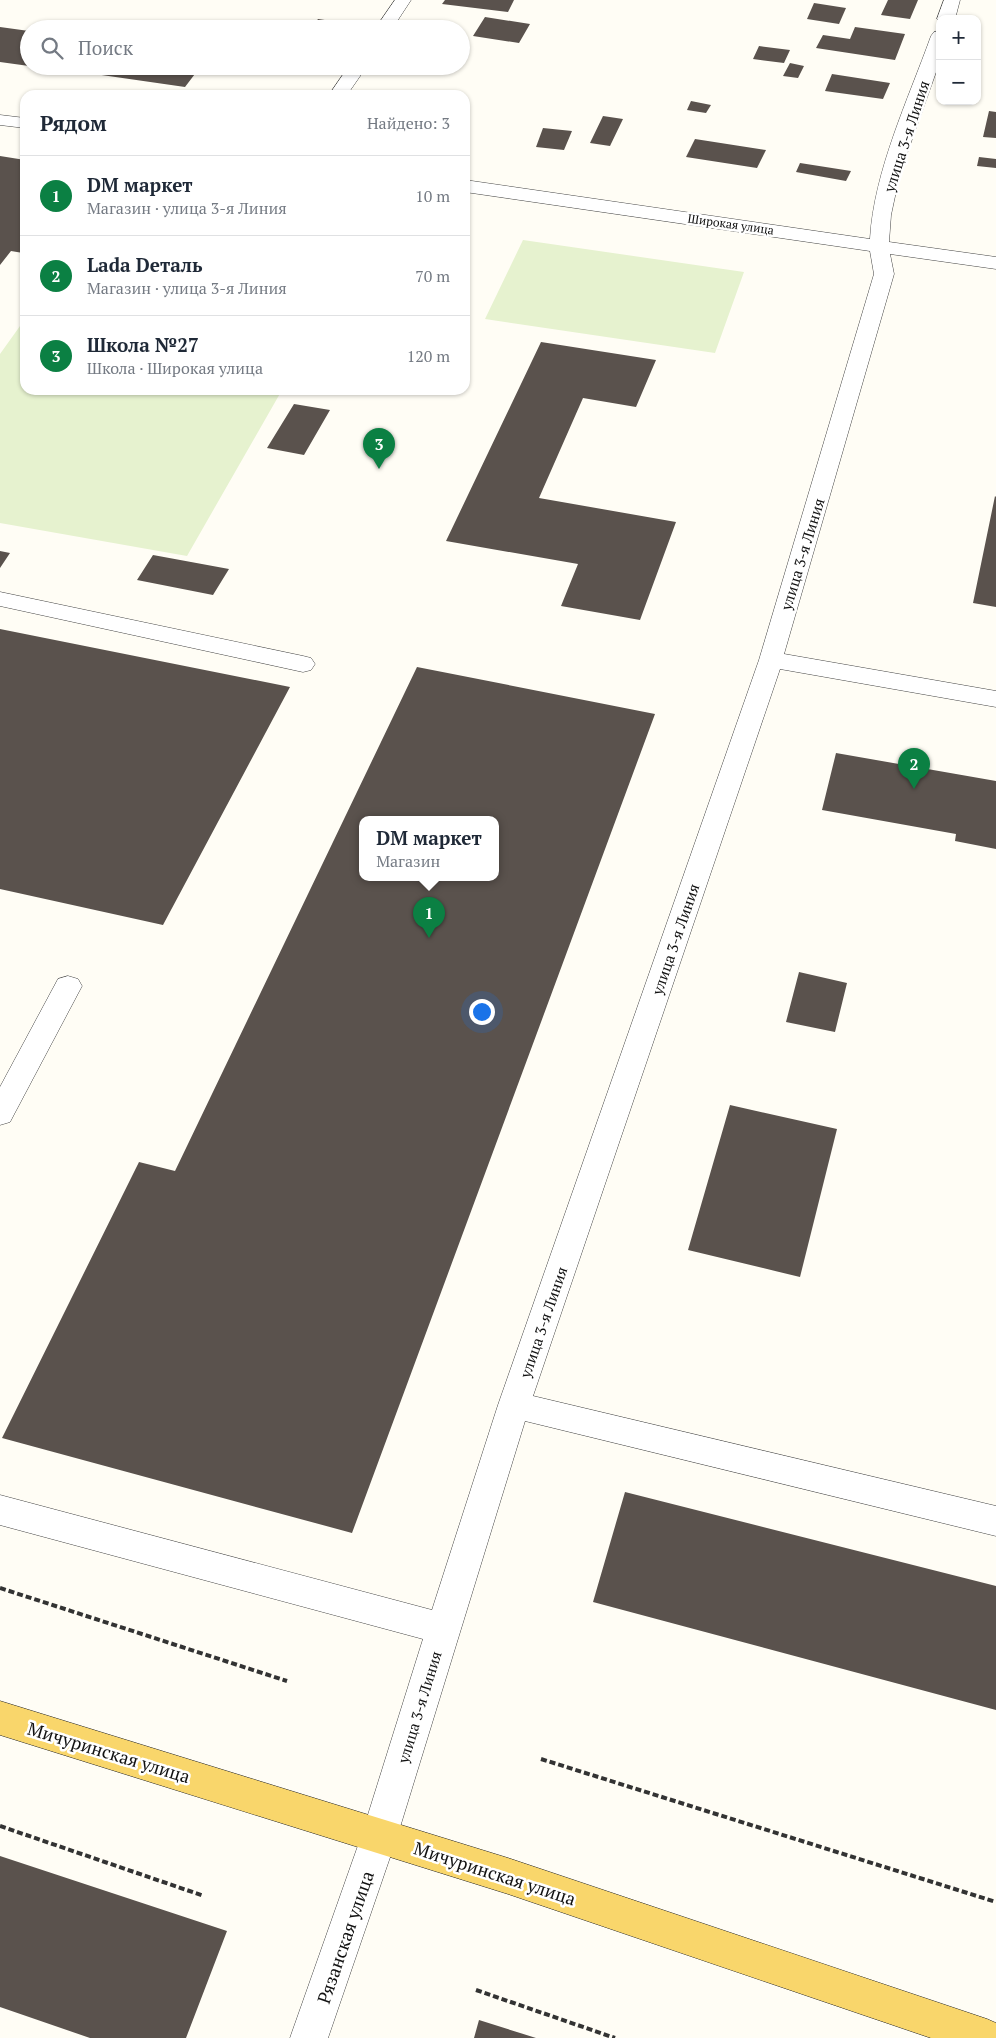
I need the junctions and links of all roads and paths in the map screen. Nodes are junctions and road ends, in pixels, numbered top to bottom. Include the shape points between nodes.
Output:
1 (403, 0) edge
2 (952, 0) edge
3 (947, 15) edge
4 (390, 20) edge
5 (936, 47) edge
6 (352, 75) edge
7 (341, 90) edge
8 (0, 120) edge
9 (20, 122) edge
10 (470, 187) edge
11 (878, 246) junction
12 (996, 263) edge
13 (0, 599) edge
14 (771, 660) junction
15 (303, 664) dead end
16 (996, 699) edge
17 (68, 986) dead end
18 (0, 1114) edge
19 (514, 1405) junction
20 (0, 1510) edge
21 (996, 1521) edge
22 (0, 1588) edge
23 (444, 1629) junction
24 (287, 1681) dead end
25 (0, 1718) edge
26 (541, 1759) dead end
27 (0, 1826) edge
28 (380, 1837) junction
29 (204, 1896) dead end
30 (996, 1902) edge
31 (476, 1990) dead end
32 (309, 2038) edge
33 (615, 2038) edge
34 (987, 2038) edge

1 - 4 street
2 - 3 street
5 - 11 street, улица 3-я Линия via 891,173
6 - 7 street
8 - 9 street
10 - 11 street, Широкая улица
11 - 12 street, Широкая улица
11 - 14 street, улица 3-я Линия via 884,274
13 - 15 street
14 - 16 street
14 - 19 street, улица 3-я Линия
17 - 18 street
19 - 21 street
19 - 23 street, улица 3-я Линия
20 - 23 street
22 - 24 path
23 - 28 street, улица 3-я Линия
25 - 28 main road, Мичуринская улица
26 - 30 path
27 - 29 path
28 - 32 street, Рязанская улица
28 - 34 main road, Мичуринская улица via 508,1876
31 - 33 path

